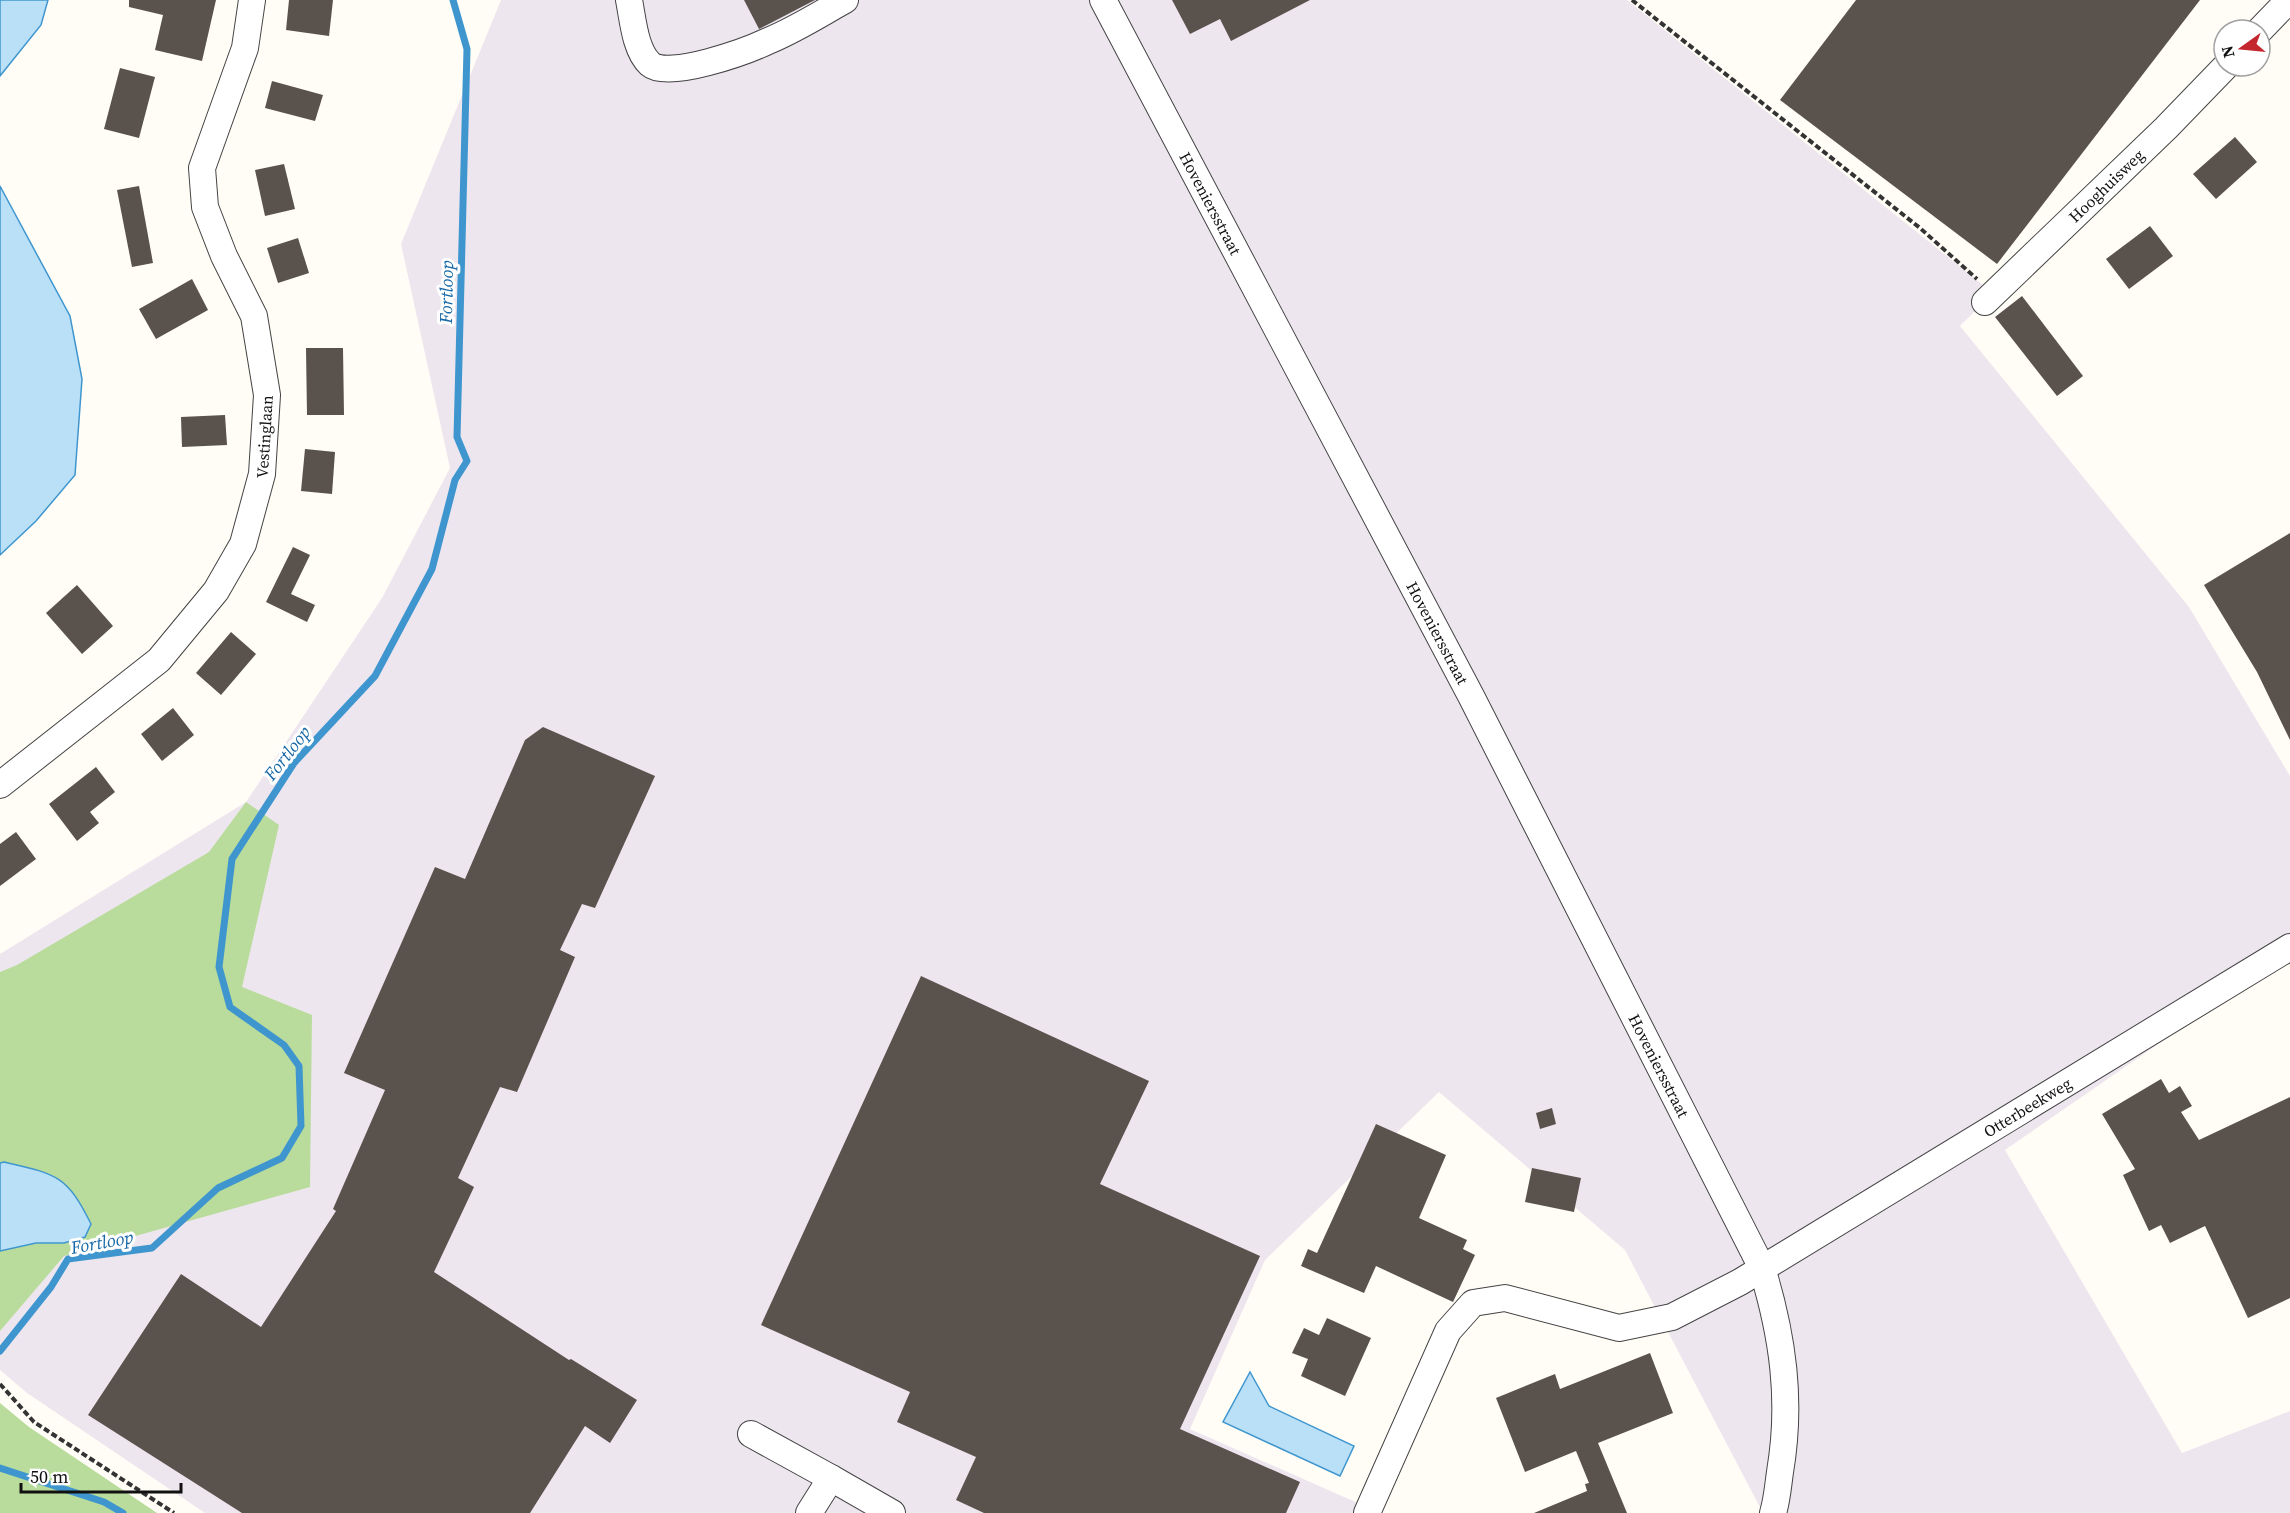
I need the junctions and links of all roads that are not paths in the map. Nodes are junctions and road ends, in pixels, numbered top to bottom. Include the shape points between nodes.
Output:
1 (252, 0) edge
2 (629, 0) edge
3 (845, 0) edge
4 (1103, 0) edge
5 (2289, 0) edge
6 (2272, 18) edge
7 (2214, 78) edge
8 (1989, 297) road end
9 (0, 785) edge
10 (2290, 947) edge
11 (1762, 1268) junction
12 (751, 1434) dead end
13 (831, 1478) junction
14 (809, 1513) edge
15 (891, 1513) edge
16 (1367, 1513) edge
17 (1773, 1513) edge

1 - 9 street, Vestinglaan via 245,48 202,168 205,207 254,316 267,395 262,474 243,544 216,591 159,660
2 - 3 street via 639,44 648,63 670,71 717,60 769,41
4 - 11 street, Hoveniersstraat via 1471,696
5 - 6 street
7 - 8 street, Hooghuisweg
10 - 11 street, Otterbeekweg
11 - 16 street via 1672,1317 1619,1328 1505,1298 1473,1303 1448,1331
11 - 17 street, Hoveniersstraat via 1783,1353 1786,1404 1783,1457
12 - 13 street
13 - 14 street
13 - 15 street

